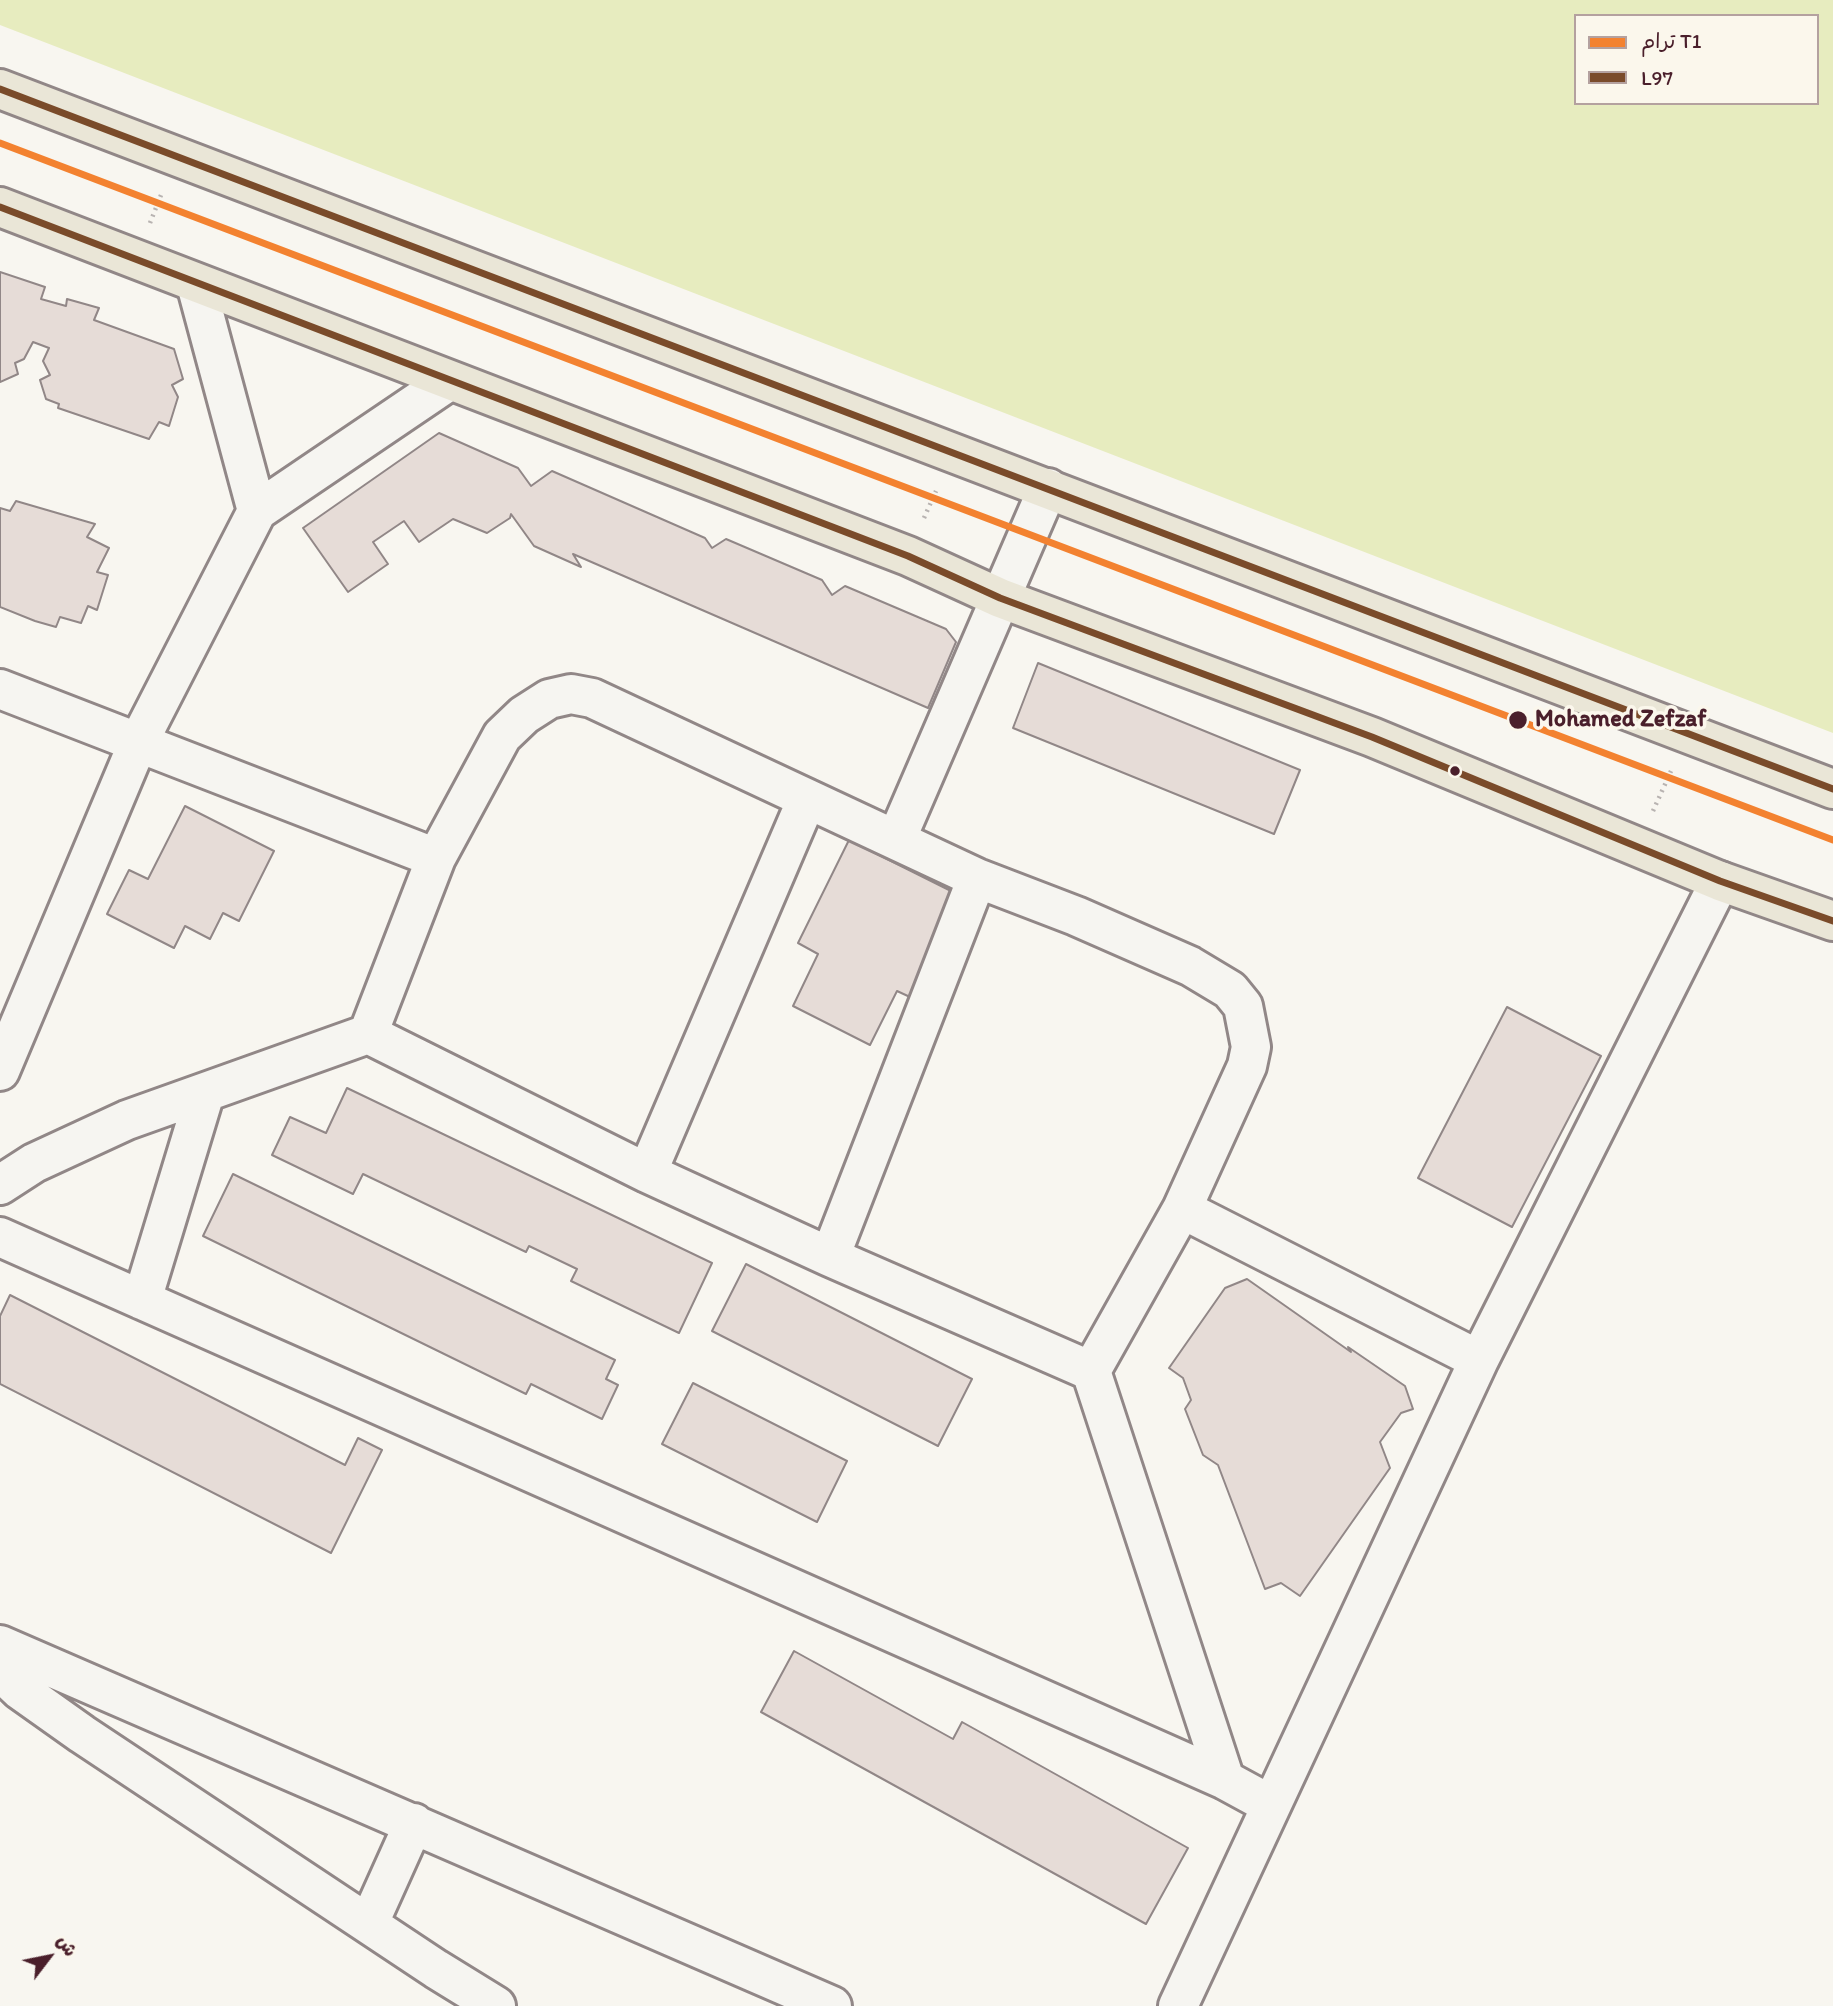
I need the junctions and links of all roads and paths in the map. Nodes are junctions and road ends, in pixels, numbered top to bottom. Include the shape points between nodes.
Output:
1 (0, 89) edge
2 (177, 156) junction
3 (0, 207) edge
4 (137, 258) junction
5 (196, 284) junction
6 (449, 381) junction
7 (953, 451) junction
8 (1048, 488) junction
9 (257, 511) junction
10 (908, 556) junction
11 (1000, 597) junction
12 (0, 689) edge
13 (1688, 732) junction
14 (138, 743) junction
15 (1833, 789) edge
16 (807, 799) junction
17 (896, 840) junction
18 (1638, 846) junction
19 (436, 858) junction
20 (977, 878) junction
21 (1720, 881) junction
22 (1833, 921) edge
23 (368, 1034) junction
24 (0, 1071) edge
25 (205, 1093) junction
26 (648, 1172) junction
27 (0, 1185) edge
28 (1182, 1209) junction
29 (0, 1237) edge
30 (830, 1257) junction
31 (142, 1300) junction
32 (1479, 1360) junction
33 (1091, 1371) junction
34 (0, 1645) edge
35 (0, 1671) edge
36 (1225, 1780) junction
37 (1271, 1805) junction
38 (414, 1824) junction
39 (369, 1923) junction
40 (496, 2006) edge
41 (832, 2006) edge
42 (1178, 2006) edge

1 - 2 main road
2 - 4 path
2 - 7 main road
3 - 4 main road
4 - 5 main road
5 - 6 main road
5 - 9 street
6 - 9 street
6 - 10 main road
7 - 8 main road
7 - 10 path
8 - 11 street
8 - 13 main road
9 - 14 street
10 - 11 main road
11 - 17 street
11 - 18 main road via 1371,737
12 - 14 street
13 - 15 main road
13 - 18 path
14 - 19 street
14 - 24 street
16 - 17 street
16 - 19 street via 592,698 571,694 548,699 502,736
16 - 26 street
17 - 20 street
18 - 21 main road
19 - 23 street
20 - 28 street via 1190,966 1230,990 1242,1006 1251,1047 1247,1066
20 - 30 street
21 - 22 main road
21 - 32 street
23 - 25 street
23 - 26 street
25 - 27 street via 115,1126 34,1163
25 - 31 street
26 - 30 street
28 - 32 street
28 - 33 street
29 - 31 street
30 - 33 street
31 - 36 street
32 - 37 street
33 - 36 street
34 - 38 street
35 - 39 street via 82,1734
36 - 37 street
37 - 42 street
38 - 39 street
38 - 41 street
39 - 40 street

